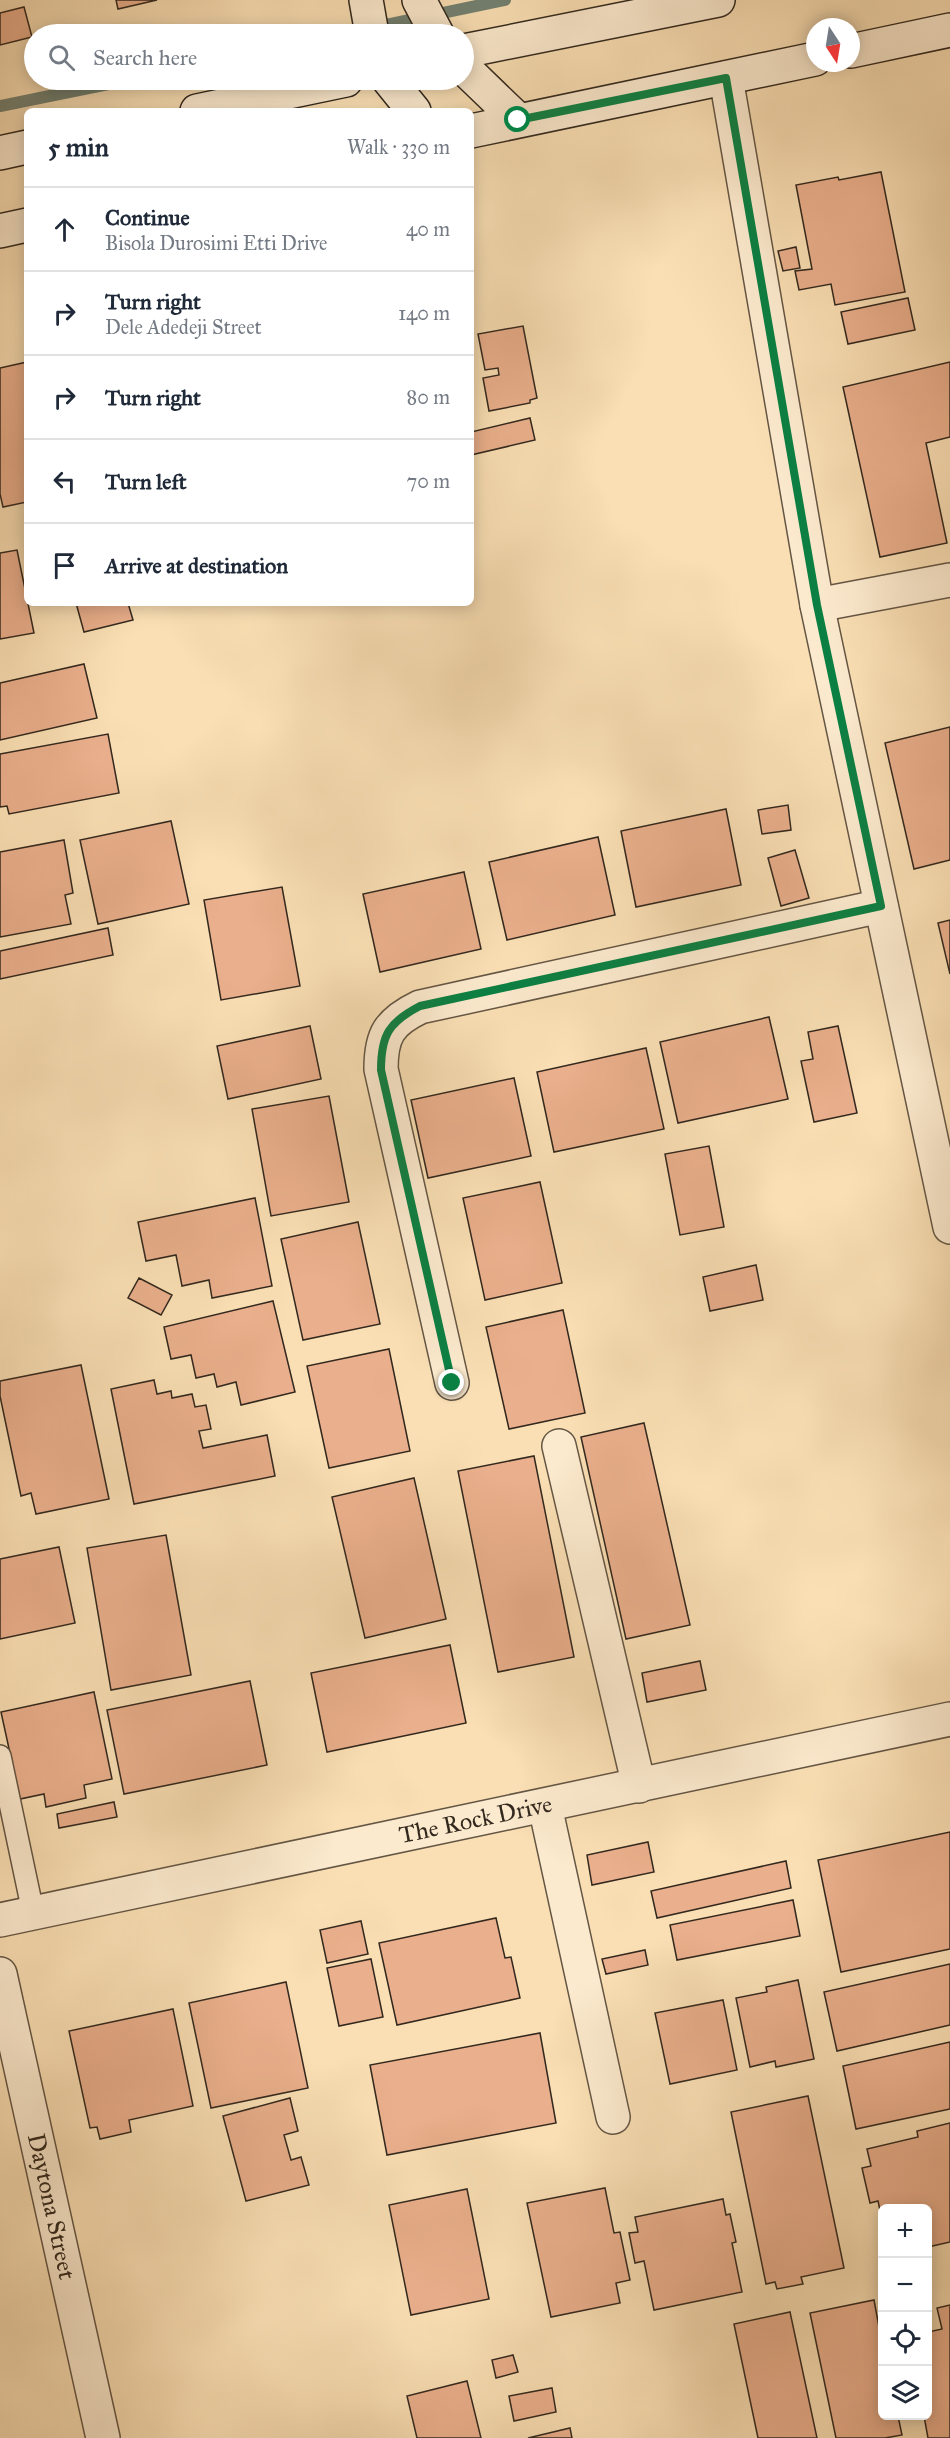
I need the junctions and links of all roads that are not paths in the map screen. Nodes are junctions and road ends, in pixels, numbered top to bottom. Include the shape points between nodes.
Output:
1 (718, 0) edge
2 (950, 30) edge
3 (474, 49) edge
4 (860, 49) edge
5 (806, 61) edge
6 (474, 78) edge
7 (726, 78) junction
8 (298, 90) edge
9 (397, 90) edge
10 (211, 108) edge
11 (412, 108) edge
12 (518, 120) junction
13 (474, 130) edge
14 (24, 148) edge
15 (0, 153) edge
16 (24, 226) edge
17 (0, 231) edge
18 (950, 580) edge
19 (817, 605) junction
20 (881, 906) junction
21 (950, 1227) edge
22 (452, 1383) dead end
23 (559, 1446) dead end
24 (950, 1719) edge
25 (0, 1756) edge
26 (639, 1785) junction
27 (545, 1806) junction
28 (33, 1912) junction
29 (0, 1920) edge
30 (0, 1974) edge
31 (613, 2117) dead end
32 (103, 2438) edge

1 - 3 street
2 - 4 street
5 - 7 street
6 - 12 street
7 - 12 street
7 - 19 street
8 - 10 street
9 - 11 street
12 - 13 street
14 - 15 street
16 - 17 street
18 - 19 street
19 - 20 street
20 - 21 street
20 - 22 street via 420,1006 400,1017 388,1031 381,1050 381,1070
23 - 26 street
24 - 26 street, The Rock Drive
25 - 28 lane
26 - 27 street, The Rock Drive
27 - 28 street, The Rock Drive
27 - 31 street
28 - 29 street, The Rock Drive
30 - 32 street, Daytona Street

